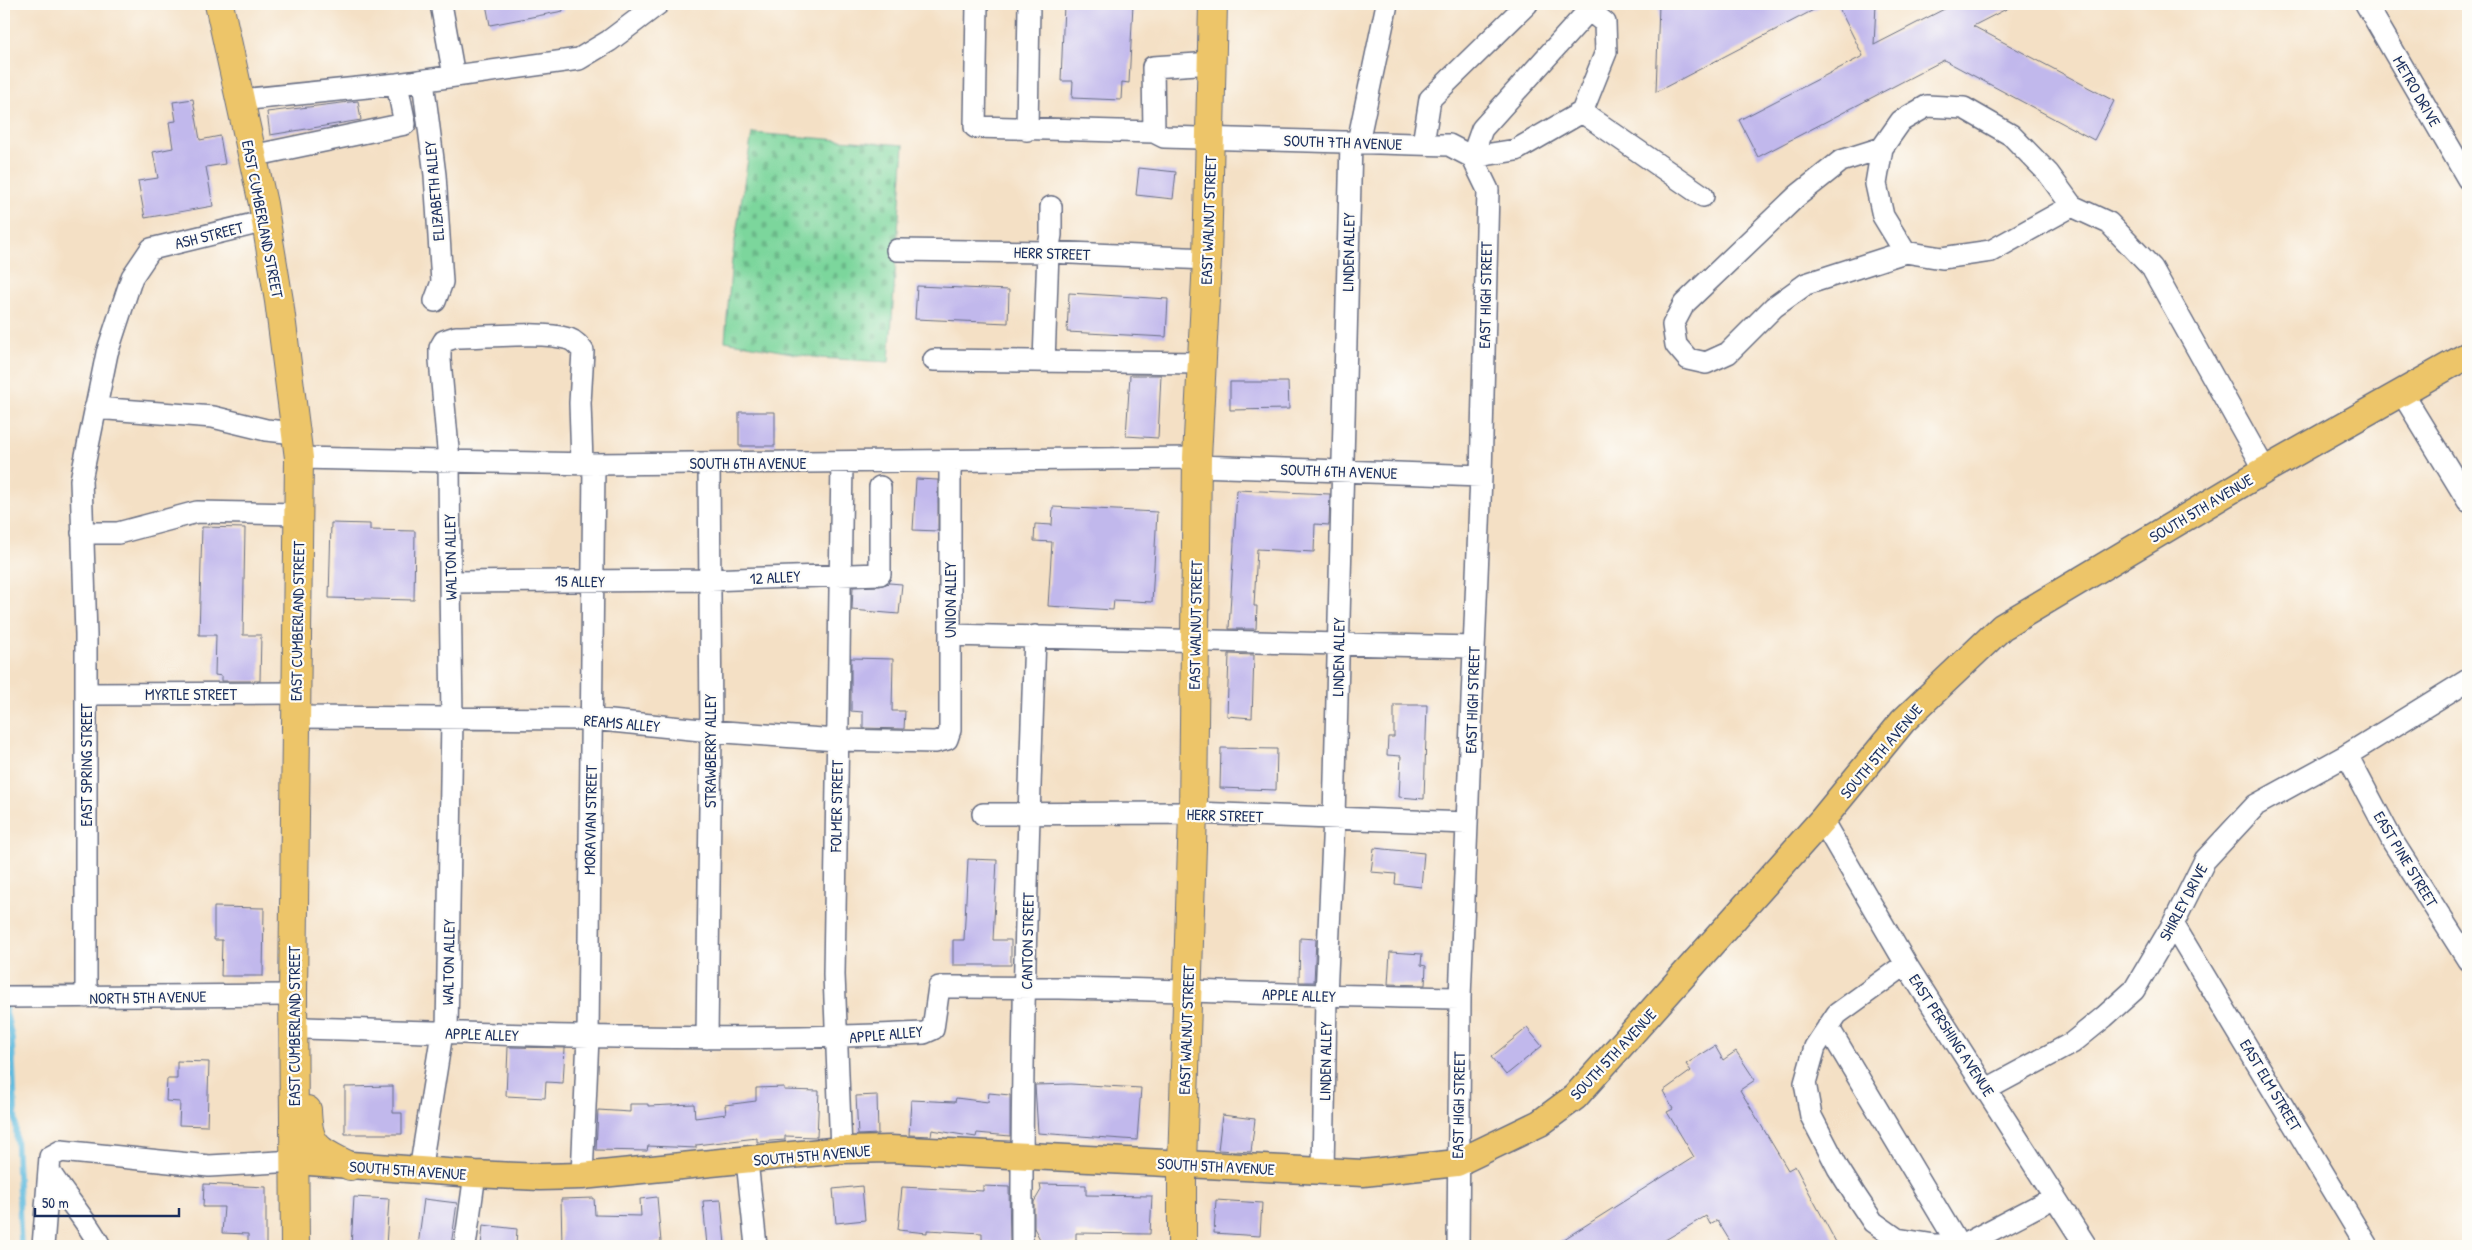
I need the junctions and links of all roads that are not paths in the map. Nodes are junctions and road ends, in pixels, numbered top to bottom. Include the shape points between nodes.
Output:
1 (219, 4) edge
2 (441, 4) edge
3 (658, 4) edge
4 (977, 4) edge
5 (1029, 4) edge
6 (1213, 4) edge
7 (1387, 4) edge
8 (1527, 4) edge
9 (2366, 4) edge
10 (1592, 7) edge
11 (1212, 63) junction
12 (454, 76) junction
13 (423, 81) junction
14 (397, 84) junction
15 (240, 100) junction
16 (1582, 112) junction
17 (1027, 130) junction
18 (1154, 132) junction
19 (1211, 138) junction
20 (1355, 142) junction
21 (1423, 144) junction
22 (1882, 148) junction
23 (252, 156) junction
24 (1472, 157) junction
25 (2468, 179) edge
26 (1703, 196) dead end
27 (2072, 206) junction
28 (1050, 207) dead end
29 (266, 221) junction
30 (151, 249) joint
31 (896, 250) dead end
32 (1048, 252) junction
33 (1905, 252) junction
34 (1207, 259) junction
35 (435, 301) dead end
36 (2468, 355) edge
37 (934, 360) dead end
38 (1044, 361) junction
39 (1202, 363) junction
40 (2402, 393) junction
41 (95, 408) junction
42 (298, 445) junction
43 (449, 460) junction
44 (950, 461) junction
45 (842, 462) junction
46 (1197, 462) junction
47 (588, 463) junction
48 (709, 463) junction
49 (2265, 470) junction
50 (1343, 471) junction
51 (1481, 476) junction
52 (880, 486) dead end
53 (2468, 501) edge
54 (298, 514) junction
55 (82, 533) junction
56 (840, 574) junction
57 (592, 580) junction
58 (709, 580) junction
59 (450, 582) junction
60 (950, 635) junction
61 (1035, 636) junction
62 (1195, 640) junction
63 (1339, 643) junction
64 (1474, 647) junction
65 (2468, 680) edge
66 (86, 694) junction
67 (295, 705) junction
68 (452, 718) junction
69 (591, 719) junction
70 (711, 731) junction
71 (947, 739) joint
72 (837, 740) junction
73 (2347, 755) junction
74 (983, 814) dead end
75 (1029, 814) junction
76 (1193, 814) junction
77 (1334, 818) junction
78 (1822, 820) junction
79 (1467, 823) junction
80 (2173, 924) junction
81 (2468, 960) edge
82 (1906, 964) junction
83 (1026, 986) junction
84 (1188, 990) junction
85 (292, 994) junction
86 (1326, 996) junction
87 (9, 997) edge
88 (86, 998) junction
89 (1460, 998) junction
90 (1828, 1027) junction
91 (306, 1028) junction
92 (444, 1033) junction
93 (588, 1037) junction
94 (707, 1038) junction
95 (836, 1038) junction
96 (1987, 1089) junction
97 (841, 1150) junction
98 (1022, 1156) junction
99 (748, 1161) junction
100 (295, 1162) junction
101 (1457, 1163) junction
102 (1182, 1164) junction
103 (350, 1166) junction
104 (48, 1171) junction
105 (420, 1171) junction
106 (1323, 1172) junction
107 (475, 1174) junction
108 (582, 1176) junction
109 (2055, 1197) junction
110 (43, 1246) edge
111 (100, 1246) edge
112 (295, 1246) edge
113 (465, 1246) edge
114 (756, 1246) edge
115 (1022, 1246) edge
116 (1182, 1246) edge
117 (1458, 1246) edge
118 (1959, 1246) edge
119 (2086, 1246) edge
120 (2368, 1246) edge

1 - 15 highway, EAST CUMBERLAND STREET
2 - 12 street
3 - 12 street via 609,41 578,59
4 - 17 street, SOUTH 7TH AVENUE via 974,128
5 - 17 street
6 - 11 highway, EAST WALNUT STREET
7 - 20 street, LINDEN ALLEY
8 - 21 street via 1430,99
9 - 25 street, METRO DRIVE
10 - 16 street via 1605,23 1606,52
10 - 24 street via 1482,129
11 - 18 street via 1153,67
11 - 19 highway, EAST WALNUT STREET
12 - 13 street
13 - 14 street
13 - 35 street, ELIZABETH ALLEY via 435,175 442,282
14 - 15 street
14 - 23 street via 404,124
15 - 23 highway, EAST CUMBERLAND STREET
16 - 24 street via 1516,150
16 - 26 street
17 - 18 street, SOUTH 7TH AVENUE
18 - 19 street, SOUTH 7TH AVENUE via 1164,137
19 - 20 street, SOUTH 7TH AVENUE
19 - 34 highway, EAST WALNUT STREET
20 - 21 street, SOUTH 7TH AVENUE
20 - 50 street, LINDEN ALLEY
21 - 24 street, SOUTH 7TH AVENUE via 1448,145
22 - 27 street via 1901,122 1927,106 1964,108 2011,135 2048,173
22 - 33 street via 1876,184 1883,216
22 - 33 street via 1841,161 1797,196 1684,304 1673,326 1676,344 1688,359 1706,363 1728,353 1774,307 1806,284
23 - 29 highway, EAST CUMBERLAND STREET
24 - 51 street, EAST HIGH STREET via 1488,190
27 - 33 street via 1991,251 1942,258
27 - 49 street via 2109,223 2152,268
28 - 32 street
29 - 30 street, ASH STREET
29 - 42 highway, EAST CUMBERLAND STREET
30 - 41 street, EAST SPRING STREET via 132,278 107,353
31 - 32 street, HERR STREET
32 - 34 street, HERR STREET
32 - 38 street
34 - 39 highway, EAST WALNUT STREET
36 - 40 main road, SOUTH 5TH AVENUE
37 - 38 street
38 - 39 street
39 - 46 highway, EAST WALNUT STREET
40 - 49 main road, SOUTH 5TH AVENUE
40 - 53 street
41 - 42 street, SOUTH 6TH AVENUE via 213,417 266,430
41 - 55 street, EAST SPRING STREET via 81,480
42 - 43 street, SOUTH 6TH AVENUE
42 - 54 highway, EAST CUMBERLAND STREET
43 - 47 street, SOUTH 6TH AVENUE
43 - 47 street, WALTON ALLEY via 440,360 444,341 456,337 552,336 571,339 583,351 580,403
43 - 59 street, WALTON ALLEY
44 - 45 street, SOUTH 6TH AVENUE
44 - 46 street, SOUTH 6TH AVENUE
44 - 60 street, UNION ALLEY
45 - 48 street, SOUTH 6TH AVENUE
45 - 56 street, FOLMER STREET
46 - 50 street, SOUTH 6TH AVENUE
46 - 62 highway, EAST WALNUT STREET
47 - 48 street, SOUTH 6TH AVENUE
47 - 57 street, MORAVIAN STREET
48 - 58 street, STRAWBERRY ALLEY
49 - 78 main road, SOUTH 5TH AVENUE via 2002,626 1902,721
50 - 51 street, SOUTH 6TH AVENUE
50 - 63 street, LINDEN ALLEY
51 - 64 street, EAST HIGH STREET
52 - 56 street, 12 ALLEY via 880,574
54 - 55 street via 197,512 118,533
54 - 67 highway, EAST CUMBERLAND STREET
55 - 66 street, EAST SPRING STREET
56 - 58 street, 12 ALLEY
56 - 72 street, FOLMER STREET
57 - 58 street, 15 ALLEY
57 - 59 street, 15 ALLEY
57 - 69 street, MORAVIAN STREET
58 - 70 street, STRAWBERRY ALLEY
59 - 68 street, WALTON ALLEY
60 - 61 street
60 - 71 street, UNION ALLEY via 950,730
61 - 62 street
61 - 75 street, CANTON STREET
62 - 63 street
62 - 76 highway, EAST WALNUT STREET
63 - 64 street
63 - 77 street, LINDEN ALLEY
64 - 79 street, EAST HIGH STREET
65 - 73 street, SHIRLEY DRIVE
66 - 67 street, MYRTLE STREET
66 - 88 street, EAST SPRING STREET
67 - 68 street, REAMS ALLEY
67 - 85 highway, EAST CUMBERLAND STREET
68 - 69 street, REAMS ALLEY
68 - 92 street, WALTON ALLEY
69 - 70 street, REAMS ALLEY
69 - 93 street, MORAVIAN STREET
70 - 72 street, REAMS ALLEY
70 - 94 street, STRAWBERRY ALLEY
71 - 72 street, REAMS ALLEY via 935,742
72 - 95 street, FOLMER STREET
73 - 80 street, SHIRLEY DRIVE via 2256,805 2205,860
73 - 81 street, EAST PINE STREET via 2392,842
74 - 75 street, HERR STREET
75 - 76 street, HERR STREET
75 - 83 street, CANTON STREET
76 - 77 street, HERR STREET
76 - 84 highway, EAST WALNUT STREET
77 - 79 street, HERR STREET
77 - 86 street, LINDEN ALLEY
78 - 82 street, EAST PERSHING AVENUE
78 - 101 main road, SOUTH 5TH AVENUE via 1576,1097 1540,1123
79 - 89 street, EAST HIGH STREET
80 - 96 street, SHIRLEY DRIVE via 2134,990 2104,1017 2072,1042
80 - 120 street, EAST ELM STREET
82 - 90 street via 1837,1014
82 - 96 street, EAST PERSHING AVENUE
83 - 84 street, APPLE ALLEY
83 - 95 street, APPLE ALLEY via 939,987 933,1029 924,1033
83 - 98 street, CANTON STREET
84 - 86 street, APPLE ALLEY
84 - 102 highway, EAST WALNUT STREET
85 - 88 street, NORTH 5TH AVENUE
85 - 91 highway via 302,1005
85 - 100 highway, EAST CUMBERLAND STREET
86 - 89 street, APPLE ALLEY
86 - 106 street, LINDEN ALLEY
87 - 88 street, NORTH 5TH AVENUE
89 - 101 street, EAST HIGH STREET
90 - 118 street
90 - 118 street via 1815,1047 1806,1083 1811,1116 1838,1168 1873,1222 1897,1240
91 - 92 street, APPLE ALLEY
91 - 103 highway via 307,1130 313,1144 324,1154
92 - 93 street, APPLE ALLEY
92 - 105 street, WALTON ALLEY
93 - 94 street, APPLE ALLEY
93 - 108 street, MORAVIAN STREET
94 - 95 street, APPLE ALLEY
95 - 97 street, FOLMER STREET
96 - 109 street, EAST PERSHING AVENUE
97 - 98 main road, SOUTH 5TH AVENUE via 890,1149
97 - 99 main road, SOUTH 5TH AVENUE
98 - 102 main road, SOUTH 5TH AVENUE
98 - 115 street, CANTON STREET
99 - 108 main road, SOUTH 5TH AVENUE
99 - 114 street
100 - 103 main road, SOUTH 5TH AVENUE
100 - 104 street via 209,1166 61,1152 50,1157
100 - 112 highway, EAST CUMBERLAND STREET
101 - 106 main road, SOUTH 5TH AVENUE via 1363,1173
101 - 117 street, EAST HIGH STREET
102 - 106 main road, SOUTH 5TH AVENUE
102 - 116 highway, EAST WALNUT STREET
103 - 105 main road, SOUTH 5TH AVENUE
104 - 110 street
104 - 111 street via 64,1196 89,1224
105 - 107 main road, SOUTH 5TH AVENUE
107 - 108 main road, SOUTH 5TH AVENUE
107 - 113 street
109 - 118 street
109 - 119 street, EAST PERSHING AVENUE

